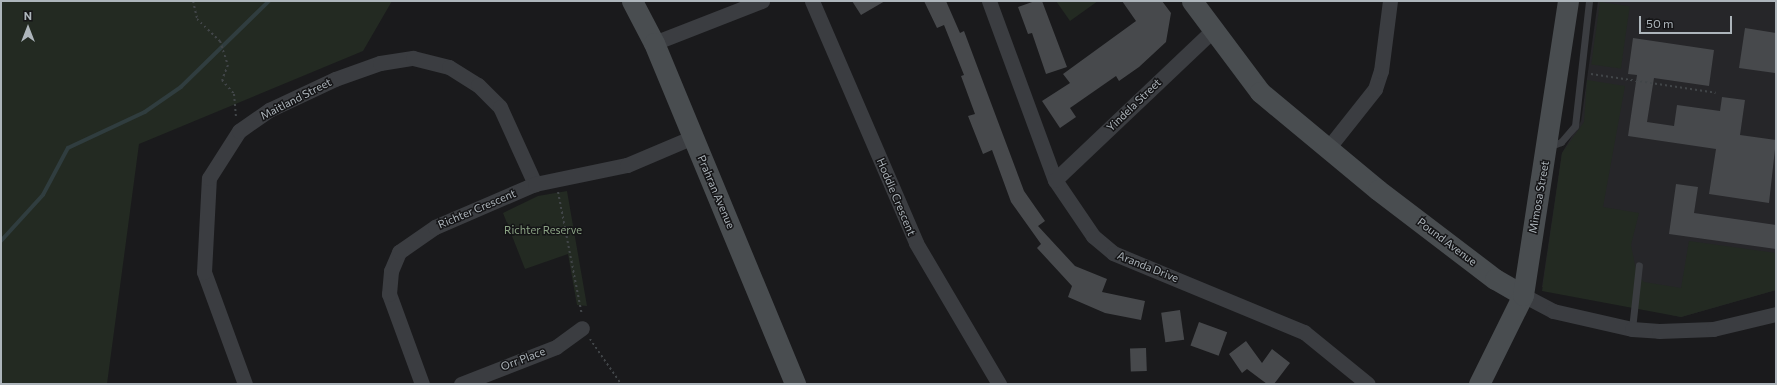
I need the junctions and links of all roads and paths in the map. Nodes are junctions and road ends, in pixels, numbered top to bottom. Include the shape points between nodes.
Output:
1 (193, 1) edge
2 (632, 1) edge
3 (762, 1) edge
4 (812, 1) edge
5 (989, 1) edge
6 (1192, 1) edge
7 (1390, 1) edge
8 (1568, 1) edge
9 (1589, 1) edge
10 (1213, 30) junction
11 (654, 43) junction
12 (1581, 73) junction
13 (1716, 94) dead end
14 (239, 131) junction
15 (693, 137) junction
16 (1329, 147) junction
17 (1548, 147) junction
18 (554, 178) junction
19 (1055, 180) junction
20 (535, 184) junction
21 (1639, 265) dead end
22 (1523, 295) junction
23 (1776, 314) edge
24 (582, 328) junction
25 (1632, 329) junction
26 (245, 384) edge
27 (422, 384) edge
28 (461, 384) edge
29 (621, 384) edge
30 (796, 384) edge
31 (999, 384) edge
32 (1368, 384) edge
33 (1479, 384) edge

1 - 14 path via 197,19 220,41 228,65 222,80 234,94
2 - 11 street, Prahran Avenue
3 - 11 street
4 - 31 street, Hoddle Crescent via 916,243
5 - 19 street, Aranda Drive
6 - 10 street, Pound Avenue
7 - 16 street via 1381,71 1375,88
8 - 17 street, Mimosa Street
9 - 12 lane
10 - 16 street, Pound Avenue via 1260,92
10 - 19 street, Yindela Street
11 - 15 street, Prahran Avenue
12 - 13 path
12 - 17 lane via 1572,133 1561,142
14 - 20 street, Maitland Street via 269,110 335,79 380,63 413,58 450,67 478,85 500,107
14 - 26 street, Maitland Street via 209,178 204,272
15 - 18 street, Richter Crescent via 627,165
15 - 30 street, Prahran Avenue
16 - 22 street, Pound Avenue via 1378,190 1495,279
17 - 22 street, Mimosa Street
18 - 20 street, Richter Crescent
18 - 24 path via 581,297
19 - 32 street, Aranda Drive via 1093,236 1113,253 1304,332
20 - 27 street, Richter Crescent via 435,227 399,252 391,272 389,294
21 - 25 lane
22 - 25 street, Pound Avenue via 1553,311
22 - 33 street, Mimosa Street
23 - 25 street, Pound Avenue via 1713,329
24 - 28 street, Orr Place via 556,347
24 - 29 path

